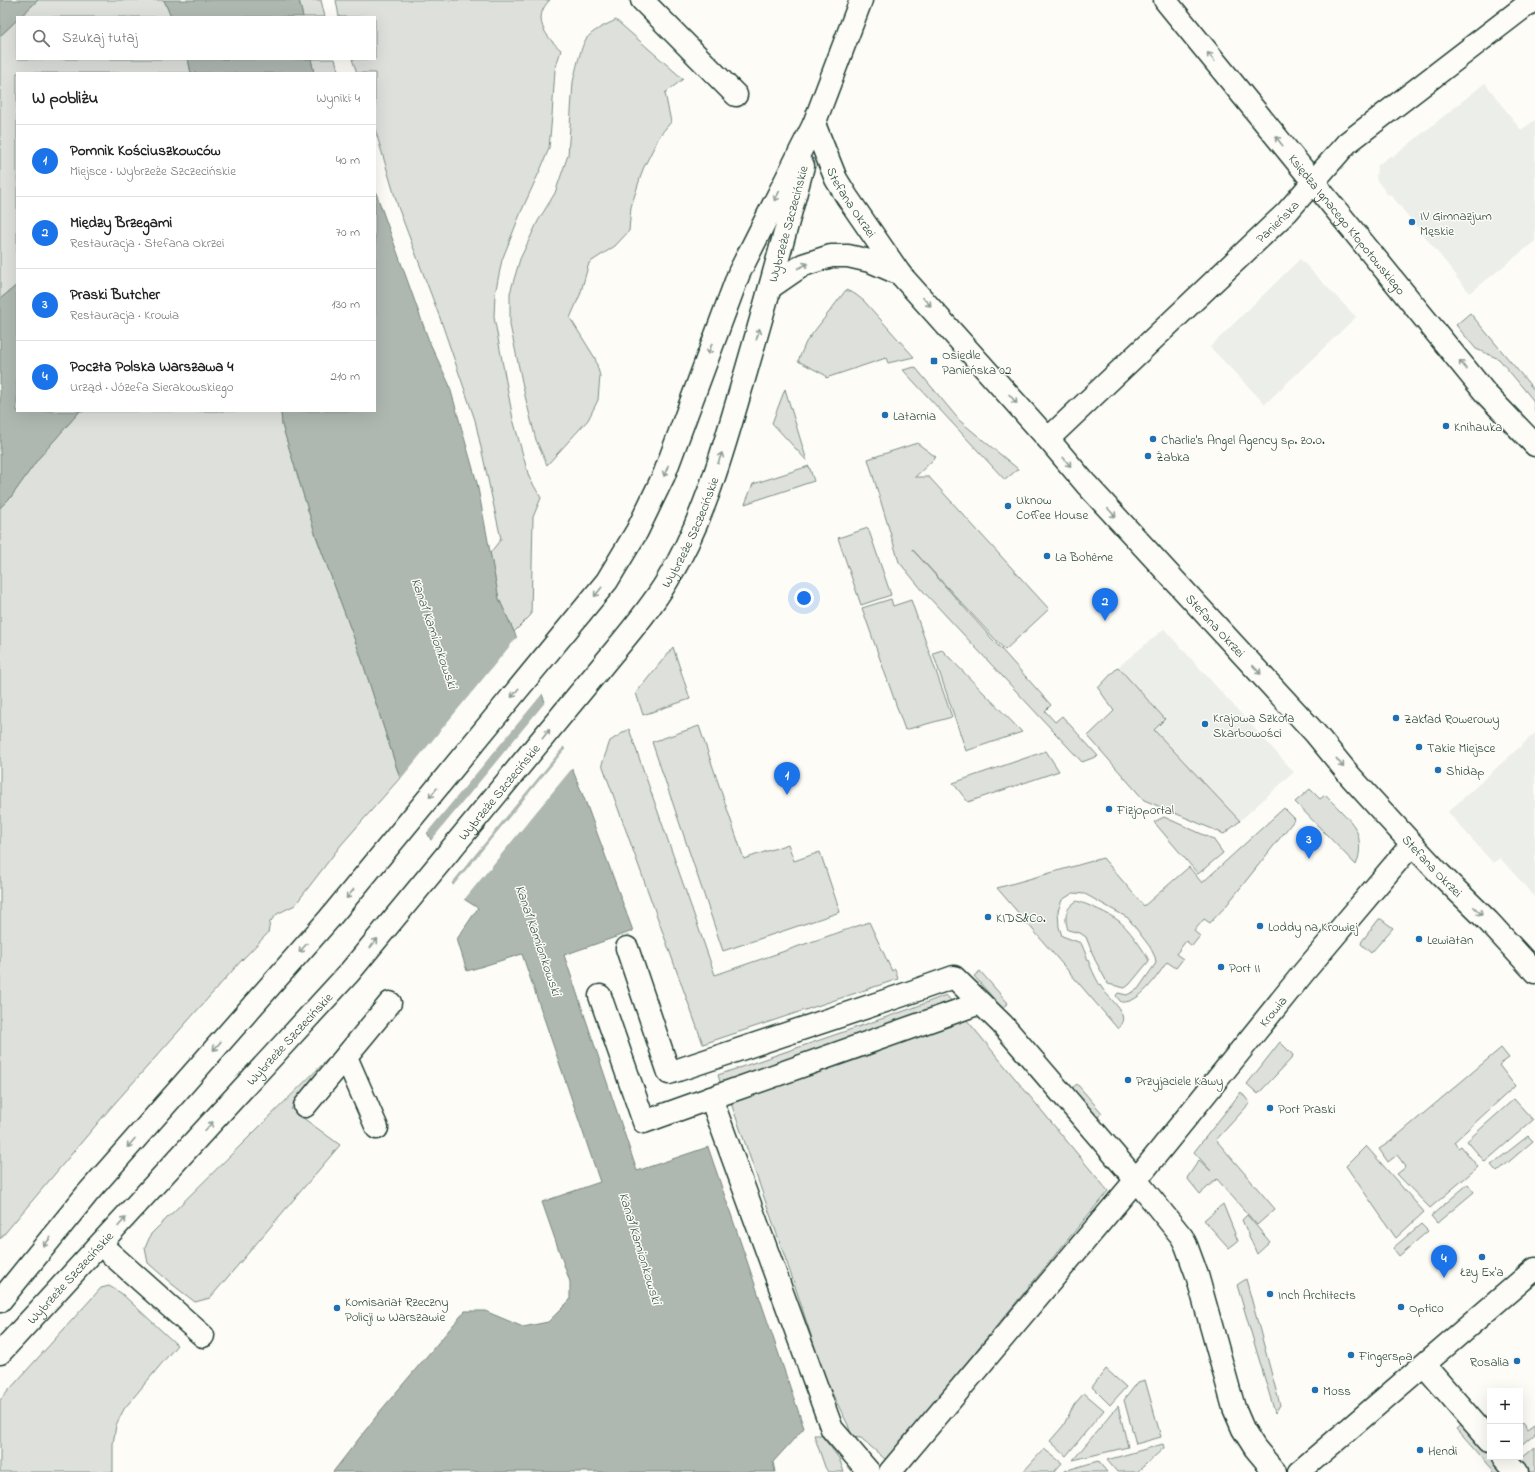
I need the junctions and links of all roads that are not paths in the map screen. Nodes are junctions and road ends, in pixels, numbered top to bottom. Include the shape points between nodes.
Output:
1 (642, 0) edge
2 (861, 0) edge
3 (1165, 0) edge
4 (1533, 0) edge
5 (736, 95) dead end
6 (814, 124) junction
7 (1312, 182) junction
8 (900, 274) junction
9 (771, 287) junction
10 (1048, 439) junction
11 (1535, 445) edge
12 (1412, 844) junction
13 (627, 948) dead end
14 (1535, 972) edge
15 (600, 996) dead end
16 (390, 1003) dead end
17 (980, 1003) junction
18 (346, 1057) junction
19 (711, 1098) junction
20 (305, 1106) dead end
21 (376, 1128) dead end
22 (1136, 1180) junction
23 (101, 1245) junction
24 (1535, 1269) edge
25 (0, 1301) edge
26 (203, 1336) dead end
27 (0, 1354) edge
28 (1424, 1365) junction
29 (1487, 1438) edge
30 (1507, 1460) edge
31 (869, 1472) edge
32 (890, 1472) edge
33 (1275, 1472) edge
34 (1299, 1472) edge
35 (1517, 1472) edge

1 - 5 street
2 - 6 street, Wybrzeże Szczecińskie
7 -> 3 street, Księdza Ignacego Kłopotowskiego
4 - 7 street, Panieńska via 1347,143
6 - 8 street, Stefana Okrzei via 836,179
6 - 9 street, Wybrzeże Szczecińskie
6 -> 25 street, Wybrzeże Szczecińskie via 739,273 664,475 638,531 607,581 329,919 87,1194
7 - 10 street, Panieńska via 1287,212
11 -> 7 street, Księdza Ignacego Kłopotowskiego via 1487,395
9 -> 8 street, Stefana Okrzei via 803,265 831,256 848,256 870,261
8 -> 10 street, Stefana Okrzei
23 -> 9 street, Wybrzeże Szczecińskie via 349,973 667,582 699,517 722,455
10 -> 12 street, Stefana Okrzei via 1086,484 1315,733
12 -> 14 street, Stefana Okrzei
12 - 22 street, Krowia via 1304,972
13 - 17 street via 669,1073 954,977
15 - 19 street via 644,1122
16 - 18 street
17 - 19 street
17 - 22 street via 1002,1024
18 - 20 street
18 - 21 street
19 - 31 street via 832,1429
22 - 32 street, Krowia
22 - 33 street via 1174,1226 1186,1245 1197,1275 1234,1408 1255,1448
23 - 26 street
23 - 27 street, Wybrzeże Szczecińskie
24 - 28 street
28 - 29 street
28 - 34 street
30 - 35 street

